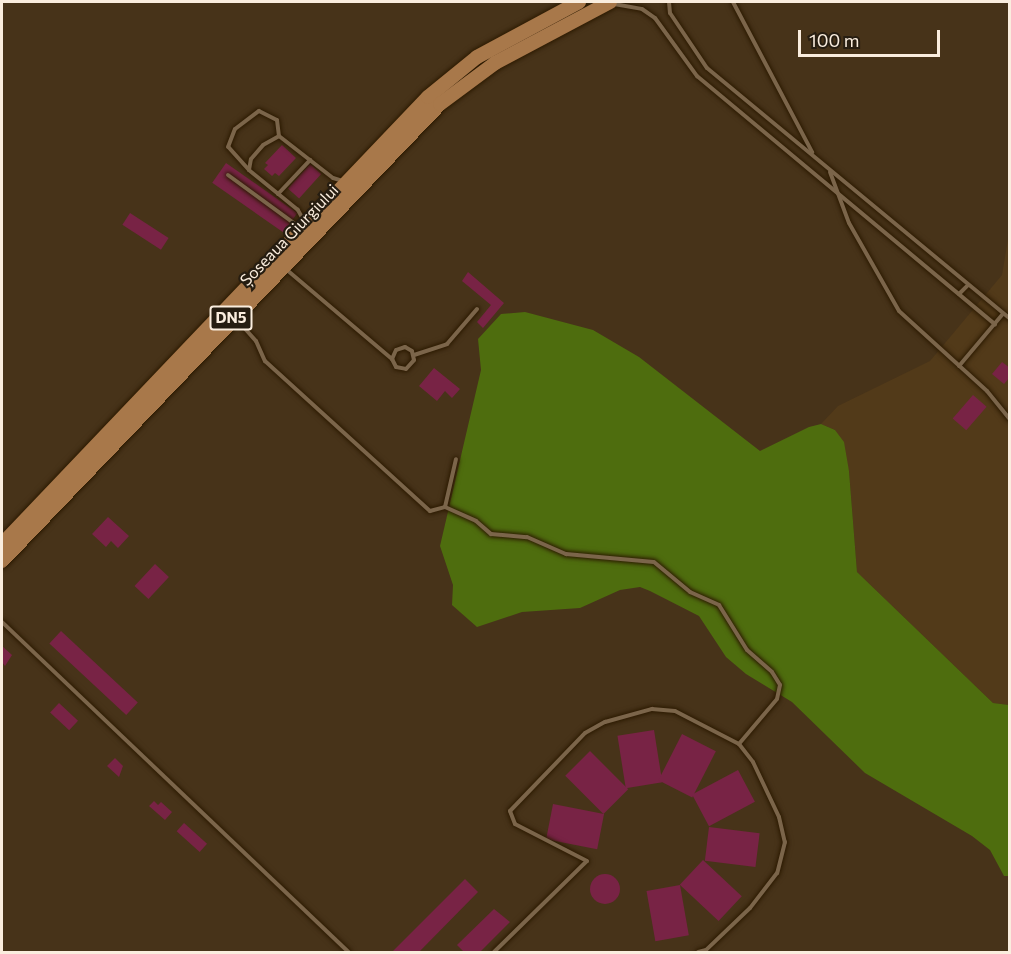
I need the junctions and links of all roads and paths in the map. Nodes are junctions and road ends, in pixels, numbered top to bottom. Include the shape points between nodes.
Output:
1 (579, 2) edge
2 (608, 2) edge
3 (669, 2) edge
4 (733, 2) edge
5 (279, 136) junction
6 (813, 156) junction
7 (310, 160) junction
8 (249, 170) junction
9 (829, 170) junction
10 (228, 175) dead end
11 (347, 182) junction
12 (835, 192) junction
13 (278, 194) junction
14 (303, 228) junction
15 (282, 266) junction
16 (968, 285) junction
17 (959, 294) junction
18 (477, 309) dead end
19 (1002, 315) junction
20 (233, 316) junction
21 (1010, 319) edge
22 (995, 324) junction
23 (414, 355) junction
24 (392, 358) junction
25 (959, 366) junction
26 (1010, 419) edge
27 (456, 459) dead end
28 (445, 507) junction
29 (2, 544) edge
30 (2, 561) edge
31 (2, 622) edge
32 (739, 744) junction
33 (349, 952) edge
34 (494, 952) edge
35 (698, 952) edge

1 - 11 highway, Șoseaua Giurgiului / DN5 via 504,40 458,72
2 - 12 lane via 642,9 655,18 697,76
2 - 15 highway, Șoseaua Giurgiului / DN5 via 495,63 452,93
3 - 6 lane via 669,13 708,68
4 - 6 lane
5 - 7 lane
5 - 8 lane via 263,145 251,159
5 - 8 lane via 277,120 265,112 253,112 235,129 228,147
6 - 9 lane
7 - 11 lane via 333,178
7 - 13 lane
8 - 13 lane
9 - 12 lane
9 - 16 lane
10 - 14 lane
11 - 14 highway, Șoseaua Giurgiului / DN5
12 - 17 lane
12 - 25 lane via 899,310
13 - 14 lane via 303,214
14 - 29 highway, Șoseaua Giurgiului / DN5
15 - 20 highway, Șoseaua Giurgiului / DN5
15 - 24 lane
16 - 17 lane
16 - 19 lane
17 - 22 lane
18 - 23 lane via 447,344
19 - 21 lane
19 - 22 lane
20 - 28 lane via 256,341 265,361 418,501 434,512
20 - 30 highway, Șoseaua Giurgiului / DN5
22 - 25 lane
23 - 24 lane via 408,348 399,348
23 - 24 lane via 412,365 406,369 396,367
25 - 26 lane
27 - 28 lane
28 - 32 lane via 476,521 491,534 527,537 566,554 654,562 690,592 719,605 747,650 772,672 780,685 777,699
31 - 33 lane
32 - 34 lane via 675,711 652,709 606,722 585,733 514,806 509,816 543,840 587,861
32 - 35 lane via 753,762 779,817 784,857 777,873 750,908 706,950

